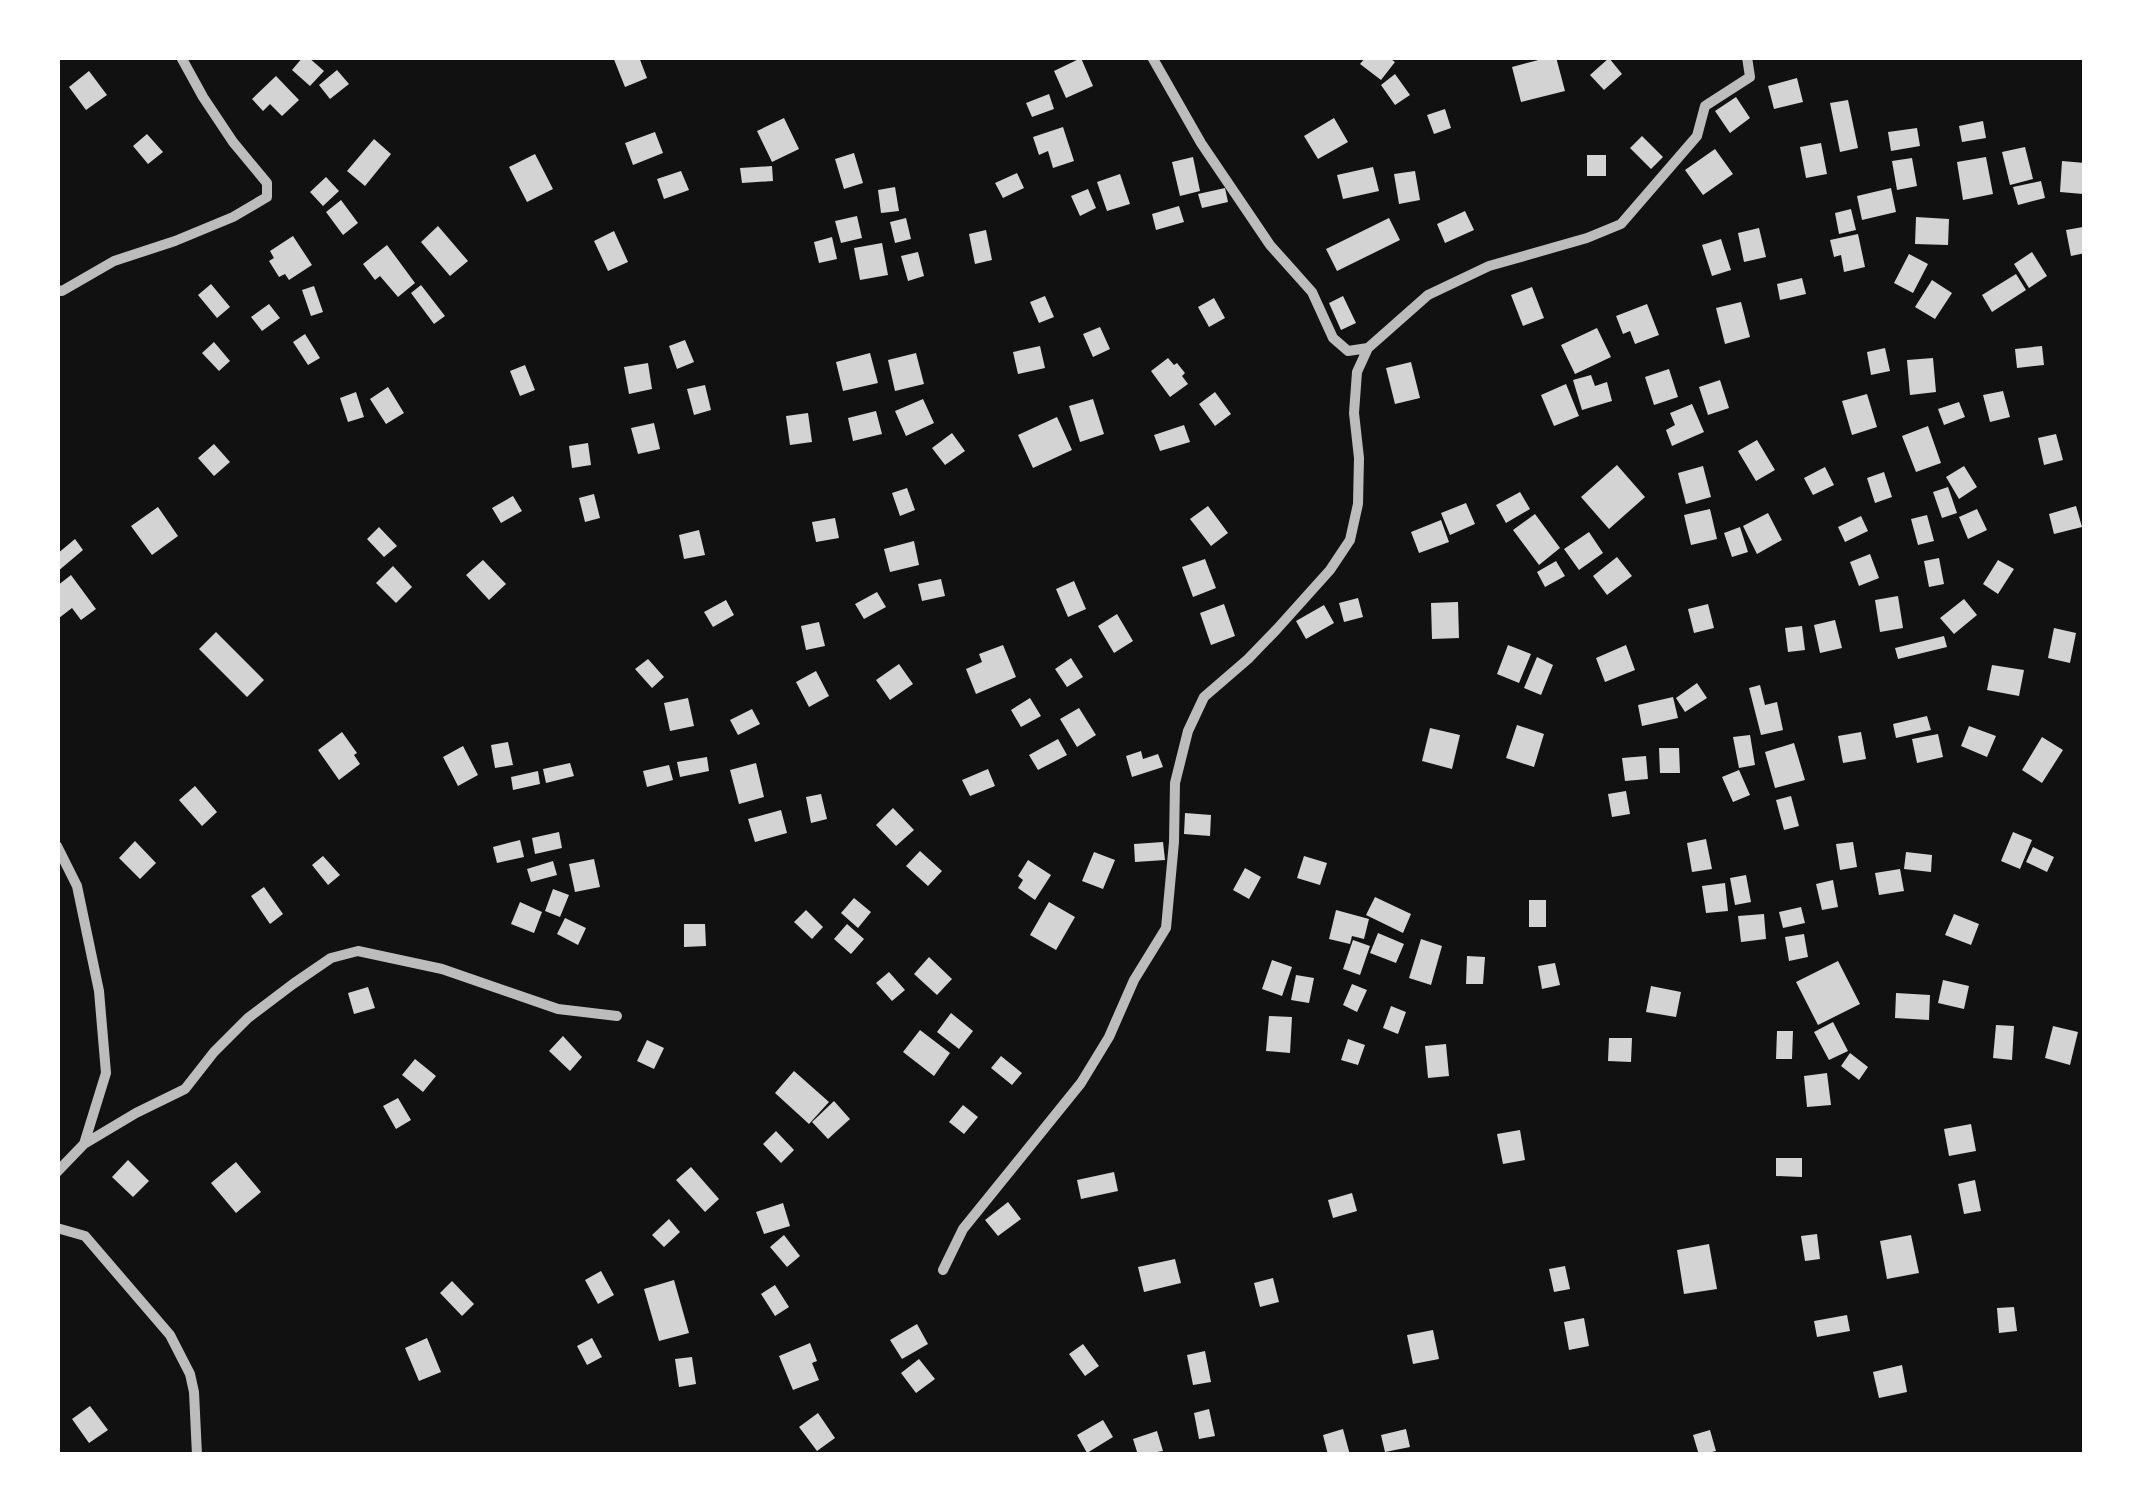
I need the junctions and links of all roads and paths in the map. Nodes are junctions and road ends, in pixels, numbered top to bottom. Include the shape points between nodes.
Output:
1 (181, 57) edge
2 (1152, 57) edge
3 (1747, 57) edge
4 (57, 290) edge
5 (1368, 349) junction
6 (57, 846) edge
7 (617, 1016) dead end
8 (84, 1144) junction
9 (57, 1172) edge
10 (57, 1228) edge
11 (943, 1270) dead end
12 (197, 1455) edge

1 - 4 street via 267,183 268,197
2 - 5 street via 1270,245 1312,292 1334,338 1348,351
3 - 5 street via 1750,77 1705,106 1697,136 1621,224 1489,266 1428,295
5 - 11 street via 1357,372 1358,504 1350,540 1277,629 1204,697 1174,783 1166,928 1081,1083 963,1228
6 - 8 street via 77,886 99,991 106,1073
7 - 8 street via 558,1009 442,969 358,951 331,958 248,1018 184,1089
8 - 9 street
10 - 12 street via 85,1236 170,1335 190,1374

